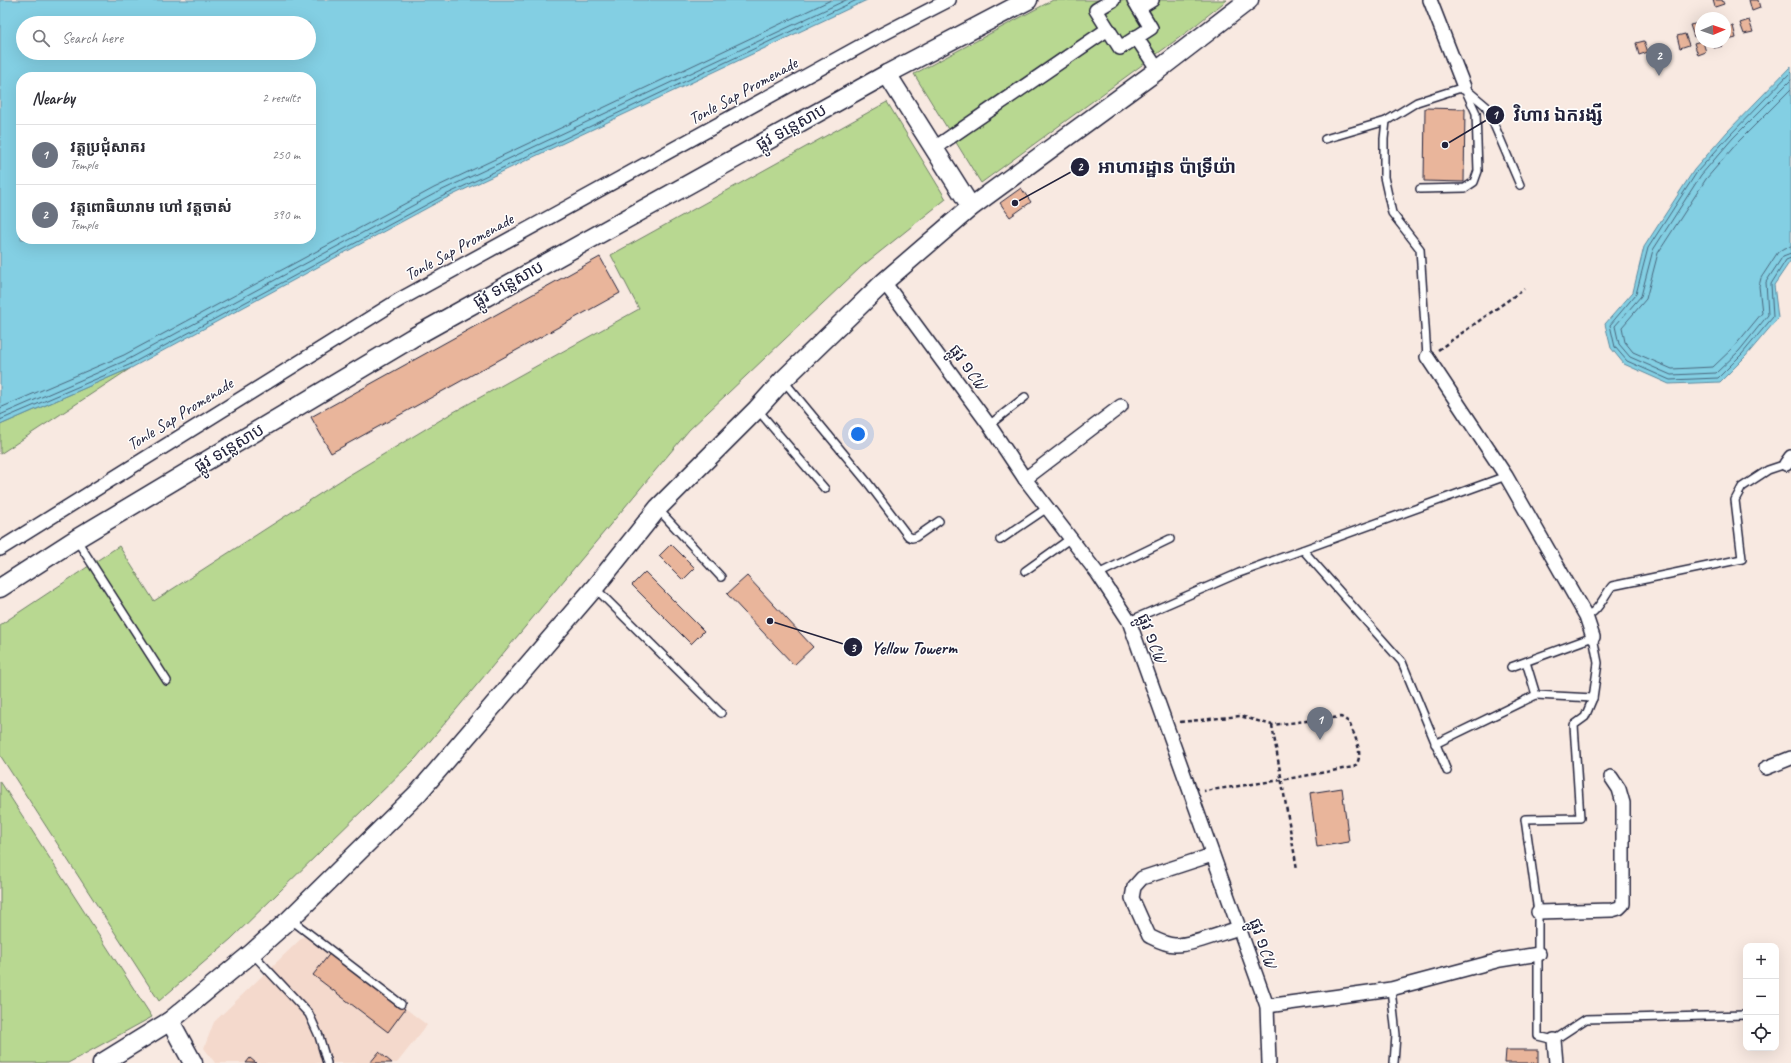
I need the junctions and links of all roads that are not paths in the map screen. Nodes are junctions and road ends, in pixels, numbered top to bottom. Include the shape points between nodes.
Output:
1 (948, 0) edge
2 (1028, 0) edge
3 (1113, 0) edge
4 (1152, 0) edge
5 (1249, 0) edge
6 (1430, 0) edge
7 (1137, 4) edge
8 (1108, 29) junction
9 (1136, 37) junction
10 (1158, 70) junction
11 (887, 74) junction
12 (1464, 87) junction
13 (1386, 121) junction
14 (1325, 139) dead end
15 (933, 149) junction
16 (1520, 185) dead end
17 (1420, 190) dead end
18 (971, 207) junction
19 (884, 282) junction
20 (1427, 357) joint
21 (783, 380) junction
22 (1025, 397) dead end
23 (1121, 406) dead end
24 (757, 409) junction
25 (989, 425) junction
26 (1788, 461) edge
27 (1506, 476) junction
28 (1026, 479) junction
29 (825, 489) dead end
30 (658, 508) junction
31 (1048, 508) junction
32 (939, 521) dead end
33 (1071, 538) junction
34 (76, 539) junction
35 (1170, 539) dead end
36 (1000, 540) dead end
37 (0, 549) edge
38 (1303, 550) junction
39 (1025, 570) dead end
40 (1098, 574) junction
41 (721, 577) dead end
42 (0, 588) edge
43 (595, 588) junction
44 (1586, 616) junction
45 (1128, 621) junction
46 (1593, 637) junction
47 (1526, 662) junction
48 (1511, 667) dead end
49 (167, 681) dead end
50 (1536, 695) junction
51 (1593, 698) junction
52 (721, 713) dead end
53 (1435, 744) junction
54 (1791, 758) edge
55 (1766, 768) dead end
56 (1447, 771) dead end
57 (1611, 778) dead end
58 (1212, 855) junction
59 (1538, 912) junction
60 (290, 919) junction
61 (1239, 928) junction
62 (252, 953) junction
63 (1539, 954) junction
64 (1391, 989) junction
65 (401, 1004) dead end
66 (1267, 1006) junction
67 (1743, 1015) edge
68 (170, 1021) junction
69 (1554, 1040) junction
70 (102, 1063) edge
71 (193, 1063) edge
72 (327, 1063) edge
73 (1269, 1063) edge
74 (1394, 1063) edge
75 (1556, 1063) edge

1 - 37 street, Tonle Sap Promenade via 399,300
2 - 11 street, ផ្លូវ ទន្លេសាប
3 - 8 street via 1096,10
4 - 7 street
5 - 10 street
6 - 12 street
7 - 9 street via 1151,28
8 - 9 street via 1120,48
8 - 15 street
9 - 10 street
10 - 18 street
11 - 15 street
11 - 34 street, ផ្លូវ ទន្លេសាប via 412,338
12 - 13 lane via 1417,102
12 - 16 lane via 1486,106
12 - 17 lane via 1476,113 1478,171 1474,182 1465,188
13 - 14 lane
13 - 20 lane via 1384,178 1392,213 1420,248
15 - 18 street
18 - 19 street
19 - 21 street
19 - 25 street, ផ្លូវ ១CW
20 - 27 street
21 - 24 street
21 - 32 lane via 908,536 916,537
22 - 25 lane
23 - 28 street
24 - 29 lane
24 - 30 street
25 - 28 street, ផ្លូវ ១CW
26 - 44 lane via 1768,470 1742,487 1735,500 1742,559 1612,586 1596,611
27 - 38 lane
27 - 44 street
28 - 31 street, ផ្លូវ ១CW
30 - 41 lane
30 - 43 street
31 - 33 street, ផ្លូវ ១CW
31 - 36 lane
33 - 39 lane
33 - 40 street, ផ្លូវ ១CW
34 - 42 street, ផ្លូវ ទន្លេសាប
34 - 49 lane
35 - 40 lane
38 - 45 lane via 1239,573
38 - 53 lane via 1402,662
40 - 45 street, ផ្លូវ ១CW
43 - 52 lane
43 - 60 street via 419,792
44 - 46 street
45 - 58 street, ផ្លូវ ១CW
46 - 47 lane
46 - 51 lane via 1598,663
47 - 48 lane
47 - 50 lane
50 - 51 lane
50 - 53 lane
51 - 59 lane via 1586,717 1574,725 1580,818 1525,819
53 - 56 lane
54 - 55 street
57 - 59 street via 1619,789 1623,803 1623,904 1612,910
58 - 61 street, ផ្លូវ ១CW
58 - 61 street via 1142,878 1134,887 1132,898 1149,936 1163,942 1189,942
59 - 63 lane
60 - 62 street
60 - 65 lane
61 - 66 street, ផ្លូវ ១CW
62 - 68 street
62 - 72 lane via 309,1014
63 - 64 street via 1500,960
63 - 69 lane via 1538,1036
64 - 66 street
64 - 74 lane via 1396,1035
66 - 73 street, ផ្លូវ ១CW
67 - 69 lane via 1586,1019
68 - 70 street
68 - 71 street
69 - 75 street

